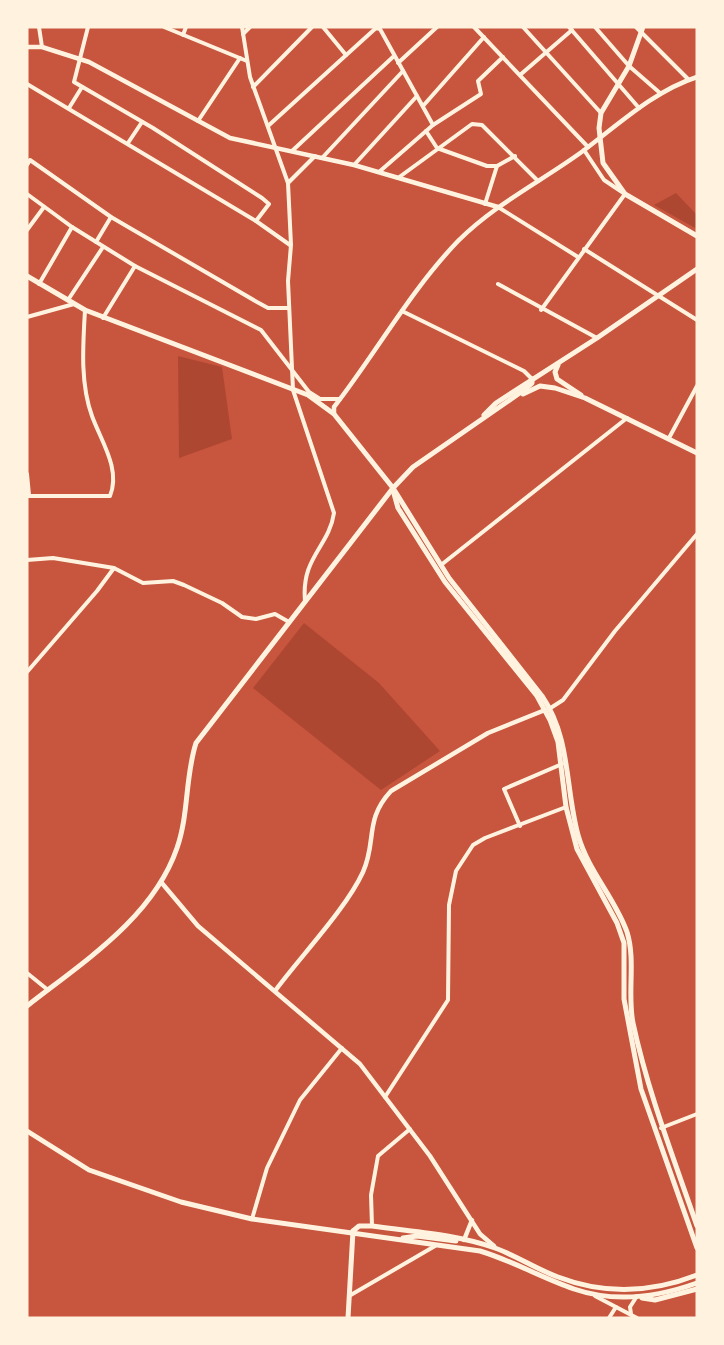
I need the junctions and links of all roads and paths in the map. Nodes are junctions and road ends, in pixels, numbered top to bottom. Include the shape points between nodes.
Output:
1 (39, 27) edge
2 (88, 27) edge
3 (164, 27) edge
4 (186, 27) edge
5 (242, 27) edge
6 (250, 27) edge
7 (312, 27) edge
8 (323, 27) edge
9 (437, 27) edge
10 (474, 27) edge
11 (523, 27) edge
12 (595, 27) edge
13 (636, 27) edge
14 (570, 28) edge
15 (642, 30) edge
16 (243, 34) junction
17 (183, 35) junction
18 (484, 37) junction
19 (27, 47) edge
20 (42, 47) junction
21 (546, 53) junction
22 (346, 55) junction
23 (394, 56) junction
24 (503, 57) junction
25 (240, 58) junction
26 (81, 59) junction
27 (247, 61) junction
28 (398, 63) junction
29 (629, 66) junction
30 (403, 71) junction
31 (520, 75) junction
32 (697, 77) edge
33 (689, 80) junction
34 (27, 84) edge
35 (617, 85) junction
36 (82, 87) junction
37 (253, 87) junction
38 (660, 93) junction
39 (417, 96) junction
40 (422, 107) junction
41 (69, 108) junction
42 (640, 109) junction
43 (601, 113) junction
44 (198, 121) junction
45 (142, 122) junction
46 (433, 125) junction
47 (268, 126) junction
48 (426, 131) junction
49 (600, 138) junction
50 (128, 143) junction
51 (278, 148) junction
52 (437, 148) junction
53 (586, 148) junction
54 (292, 151) junction
55 (315, 156) junction
56 (515, 156) junction
57 (322, 158) junction
58 (27, 165) edge
59 (354, 165) junction
60 (497, 166) junction
61 (379, 172) junction
62 (398, 178) junction
63 (538, 181) junction
64 (288, 183) junction
65 (27, 194) edge
66 (625, 194) junction
67 (485, 204) junction
68 (44, 207) junction
69 (498, 207) junction
70 (111, 217) junction
71 (256, 221) junction
72 (72, 227) junction
73 (27, 230) edge
74 (697, 236) edge
75 (96, 242) junction
76 (291, 245) junction
77 (103, 247) junction
78 (584, 249) junction
79 (578, 257) junction
80 (135, 266) junction
81 (697, 269) edge
82 (27, 276) edge
83 (39, 284) junction
84 (498, 284) dead end
85 (657, 295) junction
86 (68, 300) junction
87 (74, 304) junction
88 (289, 308) junction
89 (85, 310) junction
90 (542, 310) junction
91 (402, 311) junction
92 (27, 317) edge
93 (103, 318) junction
94 (697, 320) edge
95 (597, 338) junction
96 (559, 363) junction
97 (292, 367) junction
98 (532, 379) junction
99 (697, 386) edge
100 (306, 387) junction
101 (293, 390) junction
102 (301, 393) junction
103 (585, 398) junction
104 (342, 399) junction
105 (334, 414) junction
106 (627, 418) junction
107 (480, 419) junction
108 (669, 438) junction
109 (697, 453) edge
110 (27, 474) edge
111 (393, 488) junction
112 (28, 495) edge
113 (697, 534) edge
114 (27, 560) edge
115 (114, 567) junction
116 (439, 567) junction
117 (305, 601) junction
118 (289, 622) junction
119 (27, 672) edge
120 (548, 709) junction
121 (562, 763) junction
122 (566, 807) junction
123 (520, 826) junction
124 (161, 882) junction
125 (624, 933) junction
126 (27, 973) edge
127 (48, 990) junction
128 (275, 991) junction
129 (27, 1006) edge
130 (342, 1048) junction
131 (385, 1097) junction
132 (697, 1114) edge
133 (410, 1129) junction
134 (659, 1129) junction
135 (27, 1131) edge
136 (252, 1219) junction
137 (472, 1220) junction
138 (372, 1226) junction
139 (697, 1226) edge
140 (353, 1231) junction
141 (400, 1239) junction
142 (464, 1240) junction
143 (438, 1244) junction
144 (496, 1248) junction
145 (697, 1248) edge
146 (697, 1275) edge
147 (697, 1283) edge
148 (697, 1289) edge
149 (591, 1293) junction
150 (348, 1296) junction
151 (637, 1296) junction
152 (616, 1307) junction
153 (632, 1315) junction
154 (348, 1318) edge
155 (609, 1318) edge
156 (637, 1318) edge

1 - 20 street
2 - 26 street
3 - 17 street
4 - 17 street
5 - 16 street
6 - 16 street
7 - 37 street
8 - 22 street
9 - 28 street
10 - 18 street
11 - 21 street
12 - 29 street
13 - 15 street
14 - 21 street
14 - 35 street
15 - 29 main road
15 - 33 street
16 - 27 street
17 - 25 street
18 - 24 street
18 - 40 street
19 - 20 street
20 - 26 street
21 - 31 street
21 - 43 street
22 - 23 street via 373,30 380,29
22 - 47 street
23 - 28 street
23 - 54 street
24 - 31 street
24 - 46 street via 478,81 481,94
25 - 27 street
25 - 44 street
26 - 36 street via 73,80
26 - 44 street
27 - 37 street
28 - 30 street
29 - 35 main road
29 - 38 street
30 - 39 street
30 - 57 street
31 - 53 street
32 - 33 street
33 - 38 street
34 - 41 street
35 - 42 street
35 - 43 main road
36 - 41 street
36 - 45 street
37 - 47 street
38 - 42 street
39 - 40 street
39 - 59 street
40 - 46 street
41 - 50 street
42 - 49 street
43 - 49 main road
44 - 51 street via 230,138
45 - 50 street
45 - 71 street via 269,204
46 - 48 street
47 - 51 street
48 - 52 street
48 - 61 street
49 - 53 street
49 - 66 main road via 603,163
50 - 71 street
51 - 54 street
51 - 64 street
52 - 56 street via 472,124 482,125
52 - 60 street
52 - 62 street
53 - 63 street
53 - 66 street via 604,180
54 - 55 street
55 - 57 street
55 - 64 street
56 - 60 street
56 - 63 street
57 - 59 street
58 - 70 street via 30,160
59 - 61 street
60 - 67 street
61 - 62 street
62 - 67 street
63 - 69 street
64 - 76 street
65 - 68 street
66 - 74 main road
66 - 78 street
67 - 69 street
68 - 72 street
68 - 73 street
69 - 79 street
69 - 91 street via 451,249 421,282
70 - 75 street
70 - 88 street via 268,308
71 - 76 street
72 - 75 street
72 - 83 street
75 - 77 street
76 - 88 street
77 - 80 street
77 - 86 street
78 - 79 street
78 - 85 street
79 - 90 street
80 - 93 street
80 - 97 street via 261,330
81 - 85 main road
82 - 83 main road
83 - 86 main road
84 - 90 street
85 - 94 street
85 - 95 main road
86 - 87 main road
87 - 89 main road
87 - 92 street
88 - 97 street
89 - 93 main road
89 - 112 street via 87,397 113,473 112,491 110,496
90 - 95 street
91 - 98 street via 524,371
91 - 104 street
93 - 101 main road
95 - 96 main road
96 - 98 main road
96 - 103 main road via 557,379
97 - 100 street
97 - 101 street
98 - 107 main road via 524,390
99 - 108 street
100 - 102 street
100 - 104 street via 320,399
101 - 102 main road
101 - 117 street via 334,513 306,570
102 - 105 main road
103 - 106 main road
103 - 107 main road via 540,386
104 - 105 street via 334,407
105 - 111 main road
106 - 108 main road
106 - 116 street
107 - 111 main road via 413,467
108 - 109 main road
110 - 112 street
111 - 116 main road via 398,508
111 - 117 main road
113 - 120 street via 563,700
114 - 115 street via 53,558
115 - 118 street via 143,583 173,581 184,585 242,617 256,619 275,614
115 - 119 street
116 - 120 main road
117 - 118 main road
118 - 124 main road via 196,744 184,821
120 - 121 main road
120 - 125 main road via 566,752 580,842
120 - 128 street via 488,733 391,791 373,818 363,871
121 - 122 main road
121 - 123 street via 504,789
122 - 123 street
122 - 125 main road via 583,863
123 - 131 street via 485,838 463,856 449,905 448,1000
124 - 127 main road via 144,907
124 - 128 street via 198,926
125 - 134 main road via 624,999 641,1089
126 - 127 street
127 - 129 main road
128 - 130 street
130 - 131 street
130 - 136 street via 300,1100 267,1168
131 - 133 street
132 - 134 street
133 - 137 street
133 - 138 street via 378,1156 371,1196
134 - 139 main road
134 - 145 main road
135 - 136 main road via 97,1173 181,1202
136 - 140 main road
137 - 142 street
137 - 144 street
138 - 140 main road via 359,1226
138 - 142 main road
140 - 141 main road
140 - 150 main road
141 - 142 main road via 411,1236
141 - 143 main road
142 - 144 main road
143 - 149 main road via 496,1256
143 - 150 street
144 - 146 main road via 559,1278 603,1289 661,1288
147 - 151 main road
148 - 151 main road via 655,1300
149 - 151 main road
149 - 152 street
150 - 154 main road
151 - 153 street via 630,1307
152 - 153 street
152 - 155 street
153 - 156 street

